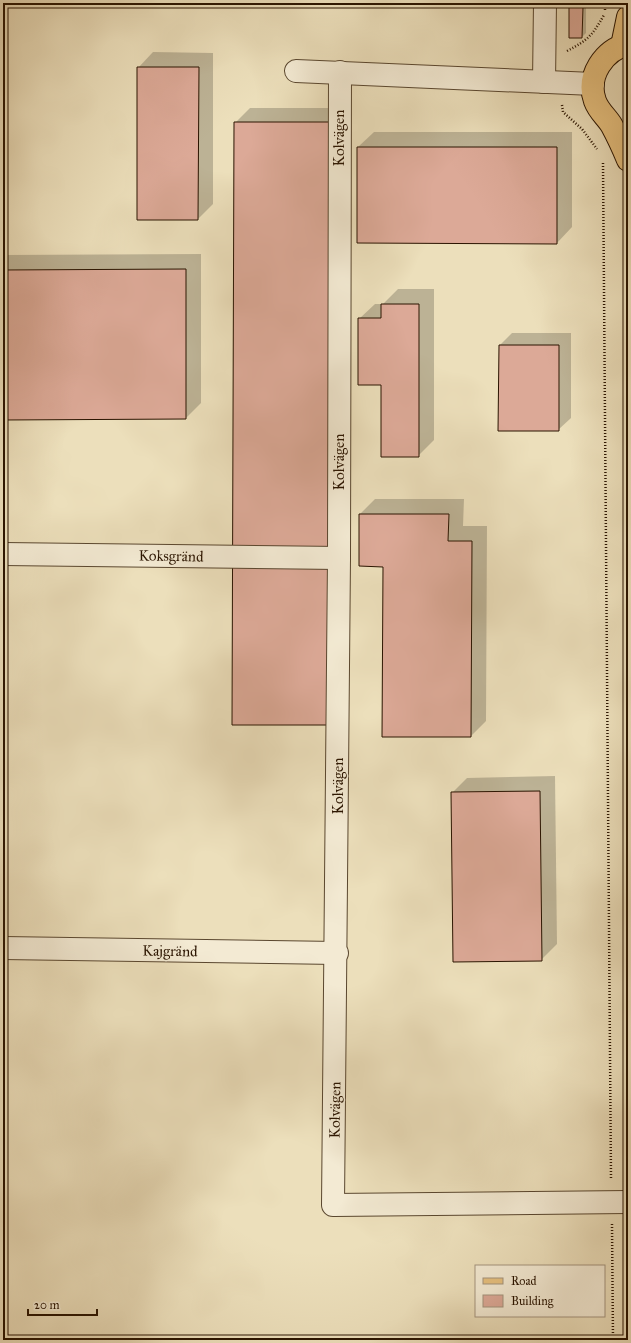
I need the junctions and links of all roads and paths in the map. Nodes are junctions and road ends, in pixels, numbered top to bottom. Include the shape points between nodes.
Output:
1 (545, 3) edge
2 (605, 3) edge
3 (628, 17) edge
4 (625, 45) edge
5 (296, 71) dead end
6 (340, 72) junction
7 (552, 82) junction
8 (593, 84) junction
9 (620, 128) edge
10 (598, 152) dead end
11 (601, 158) dead end
12 (628, 160) edge
13 (3, 554) edge
14 (339, 558) junction
15 (3, 948) edge
16 (337, 953) junction
17 (620, 1201) edge
18 (613, 1340) edge

1 - 7 street
2 - 7 path via 605,14 593,35 565,52
3 - 4 main road
4 - 8 main road via 610,52 602,61
5 - 6 street
6 - 7 street
6 - 14 street, Kolvägen
7 - 8 street
7 - 10 path via 563,112 582,129
8 - 9 main road via 595,100 601,113
9 - 12 main road
11 - 17 path via 604,174
13 - 14 street, Koksgränd
14 - 16 street, Kolvägen
15 - 16 street, Kajgränd
16 - 17 street, Kolvägen via 334,1205
17 - 18 path

